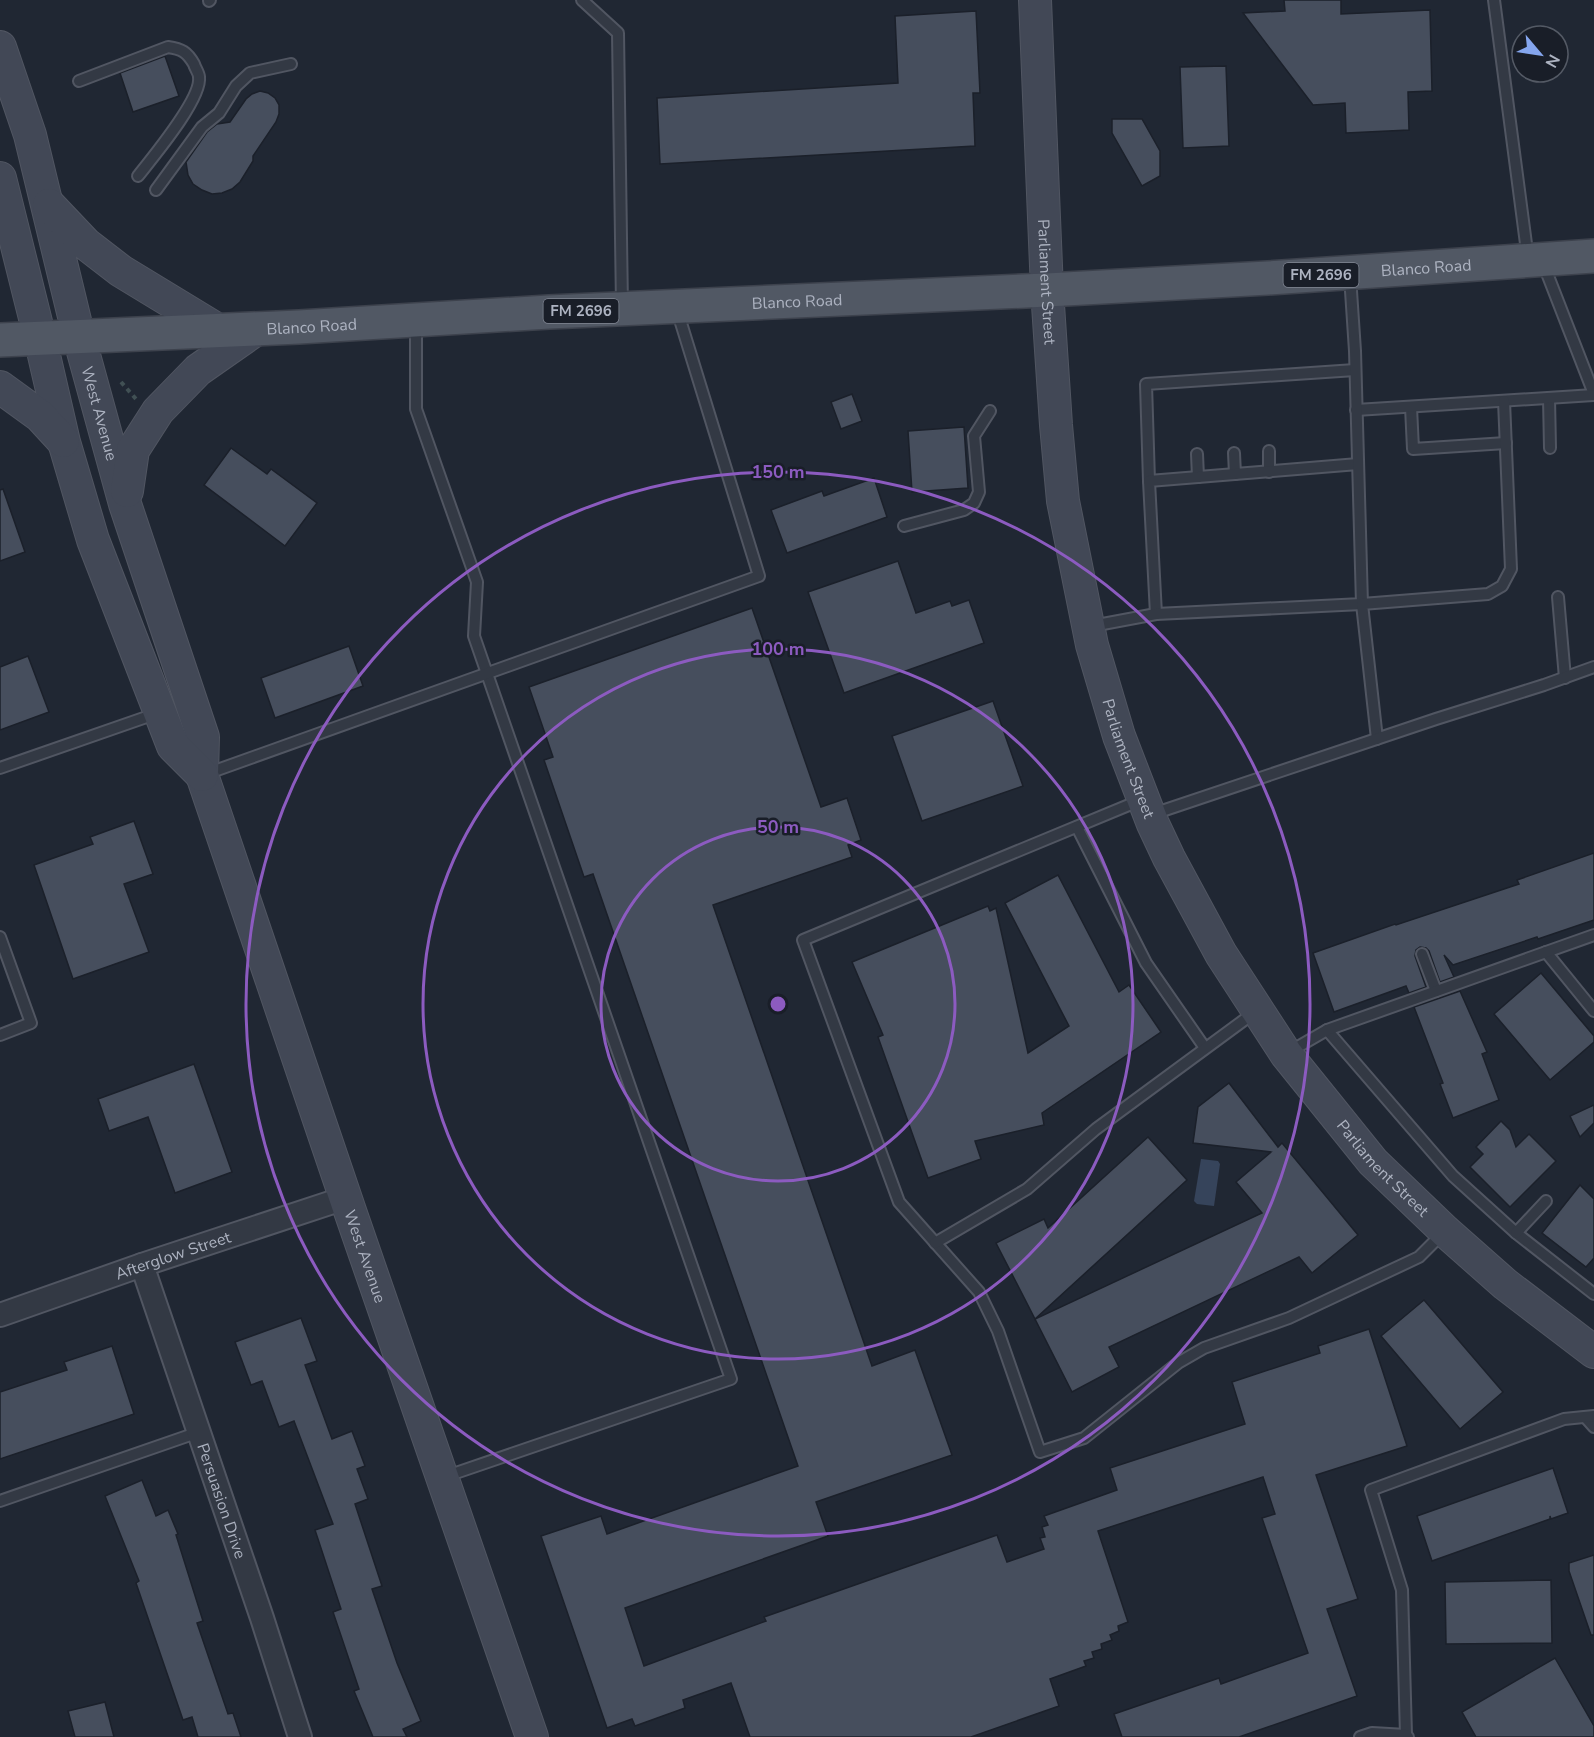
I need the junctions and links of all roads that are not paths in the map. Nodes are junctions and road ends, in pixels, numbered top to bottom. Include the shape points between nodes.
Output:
1 (582, 0) edge
2 (1035, 0) edge
3 (1494, 0) edge
4 (0, 47) edge
5 (291, 64) dead end
6 (79, 81) dead end
7 (138, 176) dead end
8 (156, 190) dead end
9 (3, 191) edge
10 (46, 202) junction
11 (0, 248) edge
12 (1594, 256) edge
13 (1535, 261) junction
14 (1350, 273) junction
15 (1047, 290) junction
16 (676, 307) junction
17 (622, 309) junction
18 (416, 320) junction
19 (258, 328) junction
20 (218, 330) junction
21 (79, 337) junction
22 (40, 338) junction
23 (0, 340) edge
24 (1355, 370) junction
25 (0, 387) edge
26 (1594, 394) edge
27 (1550, 398) junction
28 (1504, 401) junction
29 (1412, 406) junction
30 (1356, 410) junction
31 (990, 411) dead end
32 (64, 442) junction
33 (1506, 443) junction
34 (1550, 448) dead end
35 (1269, 451) dead end
36 (1234, 453) dead end
37 (1197, 454) dead end
38 (1358, 465) junction
39 (1269, 472) junction
40 (1235, 474) junction
41 (1198, 477) junction
42 (1149, 481) junction
43 (125, 504) junction
44 (904, 526) dead end
45 (1558, 597) dead end
46 (1362, 604) junction
47 (1156, 614) junction
48 (1088, 627) junction
49 (1594, 667) edge
50 (488, 674) junction
51 (1565, 678) junction
52 (160, 713) junction
53 (1377, 739) junction
54 (0, 768) edge
55 (202, 775) junction
56 (1147, 807) junction
57 (1077, 827) junction
58 (1594, 935) edge
59 (0, 937) edge
60 (1546, 952) junction
61 (1422, 954) dead end
62 (1436, 991) junction
63 (1257, 1010) junction
64 (1594, 1011) edge
65 (1327, 1030) junction
66 (0, 1035) edge
67 (1205, 1048) junction
68 (1286, 1054) junction
69 (345, 1198) junction
70 (1546, 1201) dead end
71 (1445, 1231) junction
72 (1516, 1233) junction
73 (935, 1243) junction
74 (142, 1265) junction
75 (1594, 1294) edge
76 (0, 1315) edge
77 (1594, 1352) edge
78 (1590, 1417) edge
79 (1594, 1427) edge
80 (199, 1432) junction
81 (442, 1477) junction
82 (0, 1501) edge
83 (1407, 1736) edge
84 (300, 1737) edge
85 (532, 1737) edge
86 (1360, 1737) edge

1 - 17 lane via 618,33
2 - 15 main road, Parliament Street
3 - 13 lane
4 - 10 main road, West Avenue via 30,135
5 - 8 lane via 250,73 236,86
6 - 7 lane via 168,47 188,53 200,76 198,89
9 - 11 main road
9 - 22 main road, West Avenue
10 - 20 main road via 86,244 121,271
10 - 21 main road, West Avenue
12 - 13 main road, Blanco Road / FM 2696
13 - 14 main road, Blanco Road / FM 2696
13 - 26 lane
14 - 15 main road, Blanco Road / FM 2696
14 - 24 lane
15 - 16 main road, Blanco Road / FM 2696
15 - 48 main road, Parliament Street via 1064,501
16 - 17 main road, Blanco Road / FM 2696
16 - 50 lane via 759,576
17 - 18 main road, Blanco Road / FM 2696
18 - 19 main road, Blanco Road / FM 2696
18 - 50 lane via 416,409 477,582 474,636
19 - 20 main road, Blanco Road / FM 2696
19 - 43 main road via 198,370 158,411 133,450
20 - 21 main road, Blanco Road / FM 2696
21 - 22 main road, Blanco Road / FM 2696
21 - 43 main road, West Avenue
22 - 23 main road, Blanco Road / FM 2696
22 - 32 main road, West Avenue
24 - 30 lane
24 - 42 lane via 1267,382 1146,384
25 - 32 main road via 40,416
26 - 27 lane
27 - 28 lane
27 - 34 lane
28 - 29 lane
28 - 33 lane
29 - 30 lane
29 - 33 lane via 1413,449
30 - 38 lane
31 - 44 lane via 974,436 979,492 974,503 964,510
32 - 52 main road, West Avenue via 93,540
33 - 46 lane via 1511,569 1502,586 1488,594
35 - 39 lane
36 - 40 lane
37 - 41 lane
38 - 39 lane
38 - 46 lane
39 - 40 lane
40 - 41 lane
41 - 42 lane
42 - 47 lane
43 - 55 main road, West Avenue via 203,737
45 - 51 lane
46 - 47 lane
46 - 53 lane
47 - 48 lane
48 - 56 main road, Parliament Street via 1119,736
49 - 51 lane
50 - 55 lane
50 - 81 lane via 731,1379
51 - 53 lane
52 - 54 lane
52 - 55 main road, West Avenue via 173,746
53 - 56 lane
55 - 69 main road, West Avenue
56 - 57 lane via 1110,813
56 - 63 main road, Parliament Street via 1169,858 1221,954
57 - 67 lane via 1146,963
57 - 73 lane via 803,939 899,1202
58 - 60 lane
59 - 66 lane via 31,1023
60 - 62 lane
60 - 64 lane
61 - 62 lane
62 - 65 lane
63 - 67 lane
63 - 68 main road, Parliament Street
65 - 68 lane
65 - 72 lane via 1453,1176
67 - 73 lane via 1096,1130 1027,1189
68 - 71 main road, Parliament Street via 1373,1162
69 - 74 street, Afterglow Street
69 - 81 main road, West Avenue
70 - 72 lane
71 - 73 lane via 1419,1257 1289,1318 1204,1348 1178,1363 1084,1438 1040,1452 980,1292
71 - 77 main road, Parliament Street via 1505,1284
72 - 75 lane
74 - 76 street, Afterglow Street
74 - 80 street, Persuasion Drive
78 - 79 lane
78 - 83 lane via 1564,1419 1371,1490 1402,1590
80 - 82 lane
80 - 84 street, Persuasion Drive
81 - 85 main road, West Avenue
83 - 86 lane via 1372,1733

